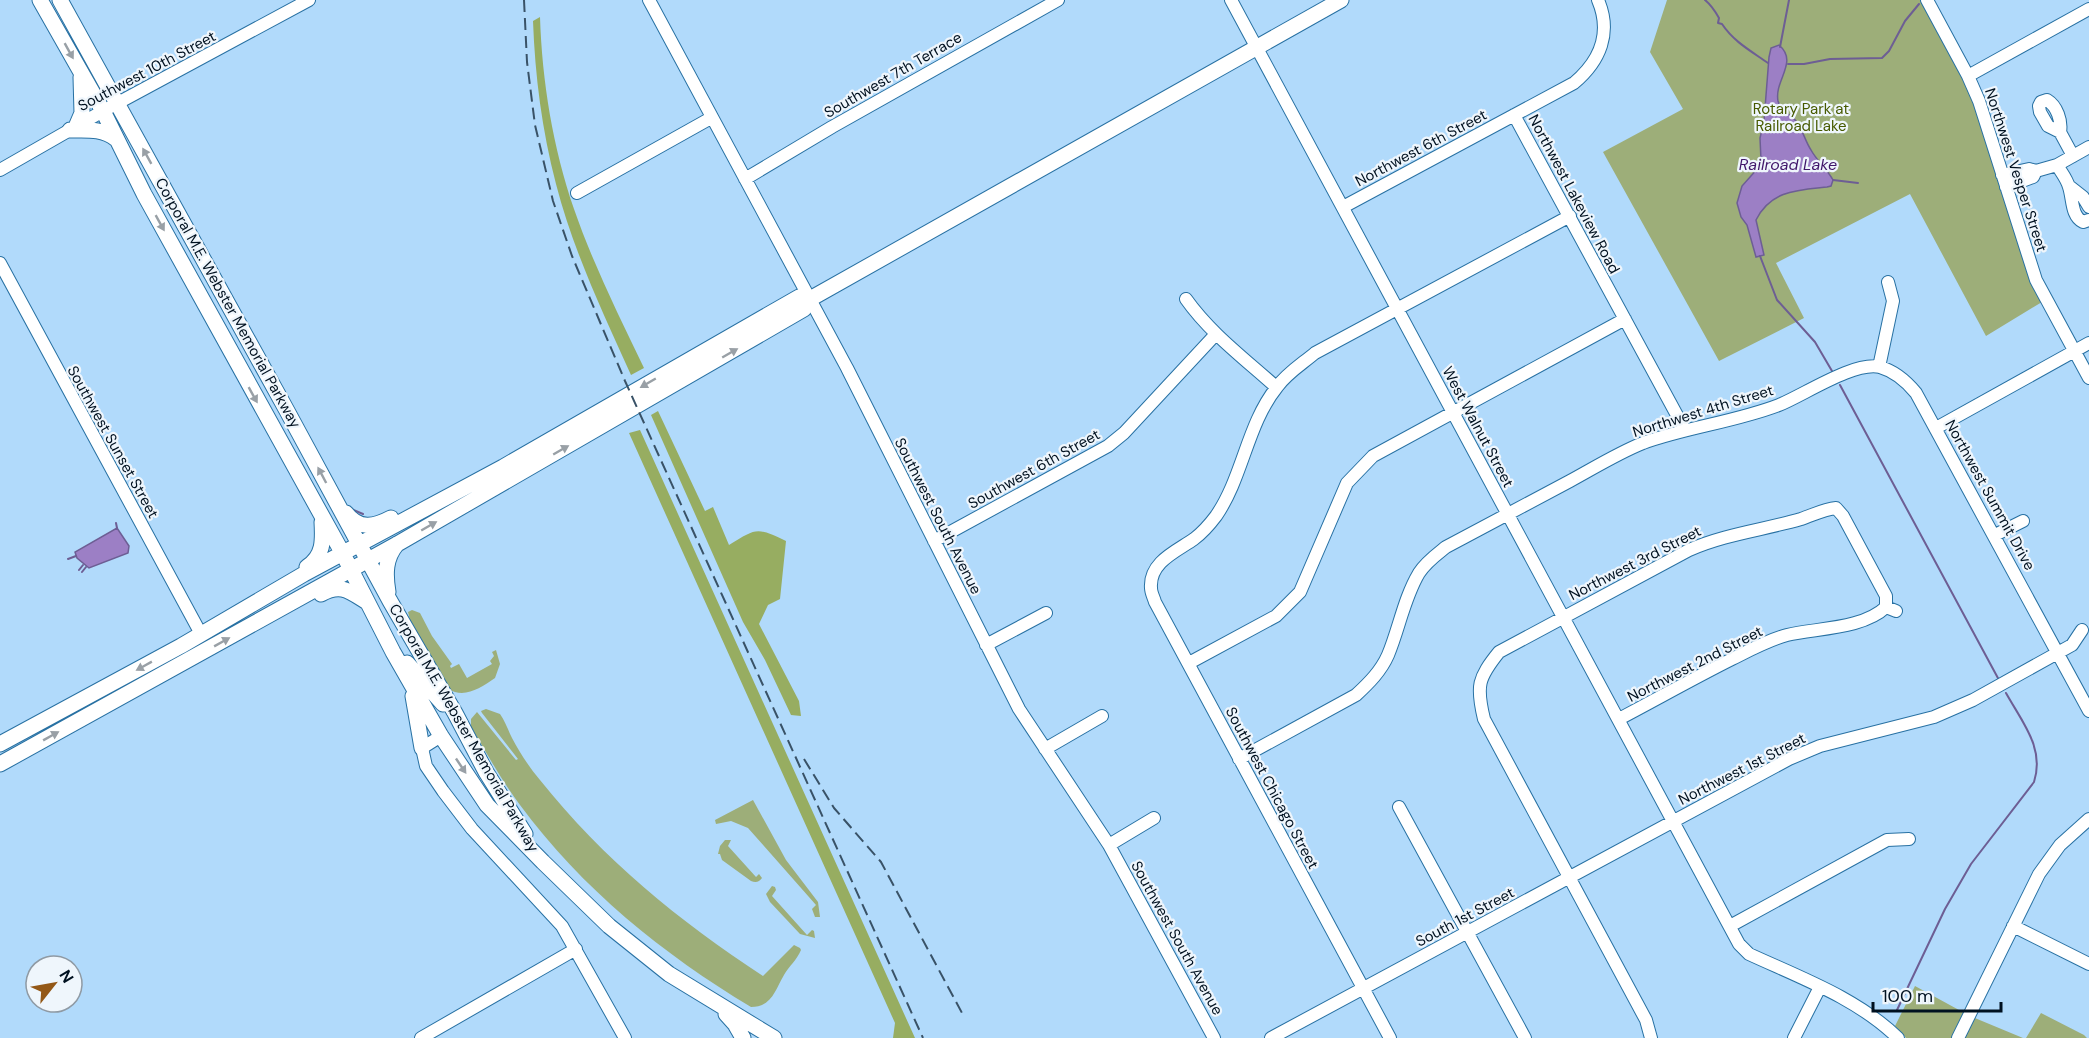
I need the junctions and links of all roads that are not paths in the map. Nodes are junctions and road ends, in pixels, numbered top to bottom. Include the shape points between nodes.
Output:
1 (40, 0) edge
2 (309, 0) edge
3 (649, 0) edge
4 (1058, 0) edge
5 (1231, 0) edge
6 (1341, 0) edge
7 (1598, 0) edge
8 (1927, 0) edge
9 (62, 4) edge
10 (2089, 9) edge
11 (51, 18) junction
12 (1255, 47) junction
13 (80, 71) junction
14 (1968, 76) junction
15 (118, 104) junction
16 (103, 111) junction
17 (1514, 115) junction
18 (711, 118) junction
19 (73, 128) junction
20 (2060, 132) dead end
21 (116, 139) junction
22 (2089, 147) edge
23 (2073, 156) junction
24 (2057, 165) junction
25 (0, 170) edge
26 (745, 179) junction
27 (2004, 181) junction
28 (2069, 186) junction
29 (577, 192) dead end
30 (1343, 207) junction
31 (2089, 207) edge
32 (1570, 216) junction
33 (2089, 220) edge
34 (0, 263) edge
35 (1887, 282) dead end
36 (1186, 298) dead end
37 (810, 299) junction
38 (1397, 309) junction
39 (1625, 319) junction
40 (1216, 334) junction
41 (2089, 343) edge
42 (2074, 351) junction
43 (1879, 367) junction
44 (2089, 378) edge
45 (1276, 387) junction
46 (1454, 412) junction
47 (1936, 428) junction
48 (1685, 430) junction
49 (336, 502) junction
50 (434, 504) junction
51 (1825, 510) joint
52 (1509, 514) junction
53 (321, 516) junction
54 (2023, 521) dead end
55 (1995, 535) junction
56 (934, 541) junction
57 (399, 543) junction
58 (359, 545) junction
59 (343, 554) junction
60 (368, 560) junction
61 (351, 569) junction
62 (287, 584) junction
63 (390, 601) junction
64 (369, 604) junction
65 (285, 606) junction
66 (1046, 613) dead end
67 (1563, 616) junction
68 (2082, 630) dead end
69 (201, 634) junction
70 (987, 645) junction
71 (393, 652) junction
72 (2058, 653) junction
73 (1189, 663) junction
74 (404, 670) junction
75 (157, 678) junction
76 (2089, 711) edge
77 (455, 713) junction
78 (1102, 716) dead end
79 (1619, 719) junction
80 (16, 736) junction
81 (441, 736) junction
82 (0, 744) edge
83 (422, 748) junction
84 (1045, 749) junction
85 (0, 755) edge
86 (1239, 759) junction
87 (0, 764) edge
88 (1399, 807) dead end
89 (1154, 818) dead end
90 (2089, 819) edge
91 (1674, 821) junction
92 (1909, 839) dead end
93 (1109, 845) junction
94 (543, 862) junction
95 (1571, 878) junction
96 (1730, 926) junction
97 (2013, 926) junction
98 (1468, 933) junction
99 (576, 949) junction
100 (2089, 964) edge
101 (1820, 987) junction
102 (1363, 988) junction
103 (718, 1005) junction
104 (767, 1037) edge
105 (421, 1038) edge
106 (625, 1038) edge
107 (743, 1038) edge
108 (1214, 1038) edge
109 (1271, 1038) edge
110 (1390, 1038) edge
111 (1525, 1038) edge
112 (1651, 1038) edge
113 (1794, 1038) edge
114 (1898, 1038) edge
115 (1958, 1038) edge

1 - 11 main road, Corporal M.E. Webster Memorial Parkway
2 - 15 street, Southwest 10th Street
3 - 18 street, Southwest South Avenue
4 - 26 street, Southwest 7th Terrace
5 - 12 street, West Walnut Street
6 - 12 main road
7 - 17 street, Northwest Lakeview Road via 1603,12 1602,42 1588,70 1574,83
8 - 14 street, Northwest Vesper Street
9 - 11 main road
9 - 15 main road, Corporal M.E. Webster Memorial Parkway
10 - 14 street
11 -> 13 main road, Corporal M.E. Webster Memorial Parkway
12 - 30 street, West Walnut Street
12 - 37 main road
13 - 16 main road, Corporal M.E. Webster Memorial Parkway
13 - 19 main road via 82,113
14 - 27 street, Northwest Vesper Street
15 - 16 street, Southwest 10th Street
49 -> 15 main road, Corporal M.E. Webster Memorial Parkway
16 - 19 street, Southwest 10th Street
16 - 21 main road, Corporal M.E. Webster Memorial Parkway
17 - 30 street, Northwest 6th Street
17 - 32 street, Northwest Lakeview Road
18 - 26 street, Southwest South Avenue
18 - 29 street
19 - 21 main road via 97,130
19 - 25 street, Southwest 10th Street
20 - 23 street
21 -> 53 main road, Corporal M.E. Webster Memorial Parkway
22 - 23 street
23 - 24 street
24 - 27 street via 2036,171 2033,177
24 - 28 street
26 - 37 street, Southwest South Avenue
27 - 42 street, Northwest Vesper Street via 2036,280
28 - 31 street
28 - 33 street via 2079,220
30 - 38 street, West Walnut Street
32 - 38 street
32 - 39 street, Northwest Lakeview Road
34 - 69 street, Southwest Sunset Street
35 - 43 street via 1893,301
36 - 40 street
37 -> 50 main road via 799,297
37 - 56 street, Southwest South Avenue
57 -> 37 main road via 769,330 804,309
38 - 45 street via 1315,353
38 - 46 street, West Walnut Street
39 - 46 street
39 - 48 street, Northwest Lakeview Road
40 - 45 street
40 - 56 street, Southwest 6th Street via 1108,446
41 - 42 street
42 - 44 street, Northwest Vesper Street
42 - 47 street
43 - 47 street, Northwest Summit Drive via 1908,383
43 - 48 street, Northwest 4th Street via 1848,372 1762,412
45 - 73 street, Southwest Chicago Street via 1262,410 1216,517 1202,532 1165,557 1155,571 1151,587 1155,602
46 - 52 street, West Walnut Street
46 - 73 street via 1385,448 1359,469 1347,483 1300,592 1276,616
47 - 55 street, Northwest Summit Drive
48 - 52 street, Northwest 4th Street via 1624,452
49 - 50 main road via 353,522 368,526 375,526 427,498
49 - 58 main road, Corporal M.E. Webster Memorial Parkway
50 - 58 main road
51 - 67 street, Northwest 3rd Street via 1704,543
51 - 79 street, Northwest 2nd Street via 1836,508 1842,516 1891,609 1838,627 1775,639
52 - 67 street, West Walnut Street
52 - 86 street, Northwest 4th Street via 1446,547 1430,560 1411,589 1388,656 1356,695
53 - 59 main road, Corporal M.E. Webster Memorial Parkway
53 - 62 main road via 320,555
54 - 55 street
55 - 72 street, Northwest Summit Drive
56 - 70 street, Southwest South Avenue
57 - 60 main road
57 - 63 main road via 387,563
58 - 59 main road
58 - 60 main road, Corporal M.E. Webster Memorial Parkway
59 - 61 main road, Corporal M.E. Webster Memorial Parkway
59 - 62 main road
60 - 61 main road
60 - 63 main road, Corporal M.E. Webster Memorial Parkway
61 - 64 main road, Corporal M.E. Webster Memorial Parkway
61 - 65 main road
62 - 69 main road
63 - 77 main road, Corporal M.E. Webster Memorial Parkway
64 - 65 main road via 350,591 334,588 297,608
64 - 71 main road, Corporal M.E. Webster Memorial Parkway
75 -> 65 main road
66 - 70 street
67 - 79 street, West Walnut Street
67 - 95 street, Northwest 3rd Street via 1499,652 1484,671 1479,695 1484,719
68 - 72 street, Northwest 1st Street via 2072,645
69 - 75 main road via 200,640
69 -> 80 main road
70 - 84 street, Southwest South Avenue via 1019,709
71 - 74 main road, Corporal M.E. Webster Memorial Parkway
71 - 77 main road
72 - 76 street, Northwest Summit Drive
72 - 91 street, Northwest 1st Street via 1934,717 1820,746 1789,759
73 - 86 street, Southwest Chicago Street
74 - 81 main road, Corporal M.E. Webster Memorial Parkway
74 - 83 main road via 414,699
87 -> 75 main road
77 - 94 main road, Corporal M.E. Webster Memorial Parkway via 486,772
78 - 84 street
79 - 91 street, West Walnut Street
80 - 82 main road
80 - 85 main road via 15,747
81 - 83 street
81 -> 94 main road, Corporal M.E. Webster Memorial Parkway via 488,805
83 - 99 street via 426,766 450,801 562,926
84 - 93 street, Southwest South Avenue
86 - 102 street, Southwest Chicago Street
88 - 98 street
89 - 93 street
90 - 97 street via 2060,845 2039,874
91 - 95 street, South 1st Street
91 - 96 street, West Walnut Street
92 - 96 street via 1887,840
93 - 108 street, Southwest South Avenue
94 - 103 main road via 609,926 669,974
95 - 98 street, South 1st Street
95 - 112 street, Northwest 3rd Street via 1646,1020
96 - 101 street, West Walnut Street via 1749,954
97 - 100 street
97 - 115 street
98 - 102 street, South 1st Street
98 - 111 street
99 - 105 street
99 - 106 street
101 - 113 street
101 - 114 street, West Walnut Street via 1863,1009
102 - 109 street, South 1st Street
102 - 110 street, Southwest Chicago Street
103 - 104 main road
103 - 107 main road

